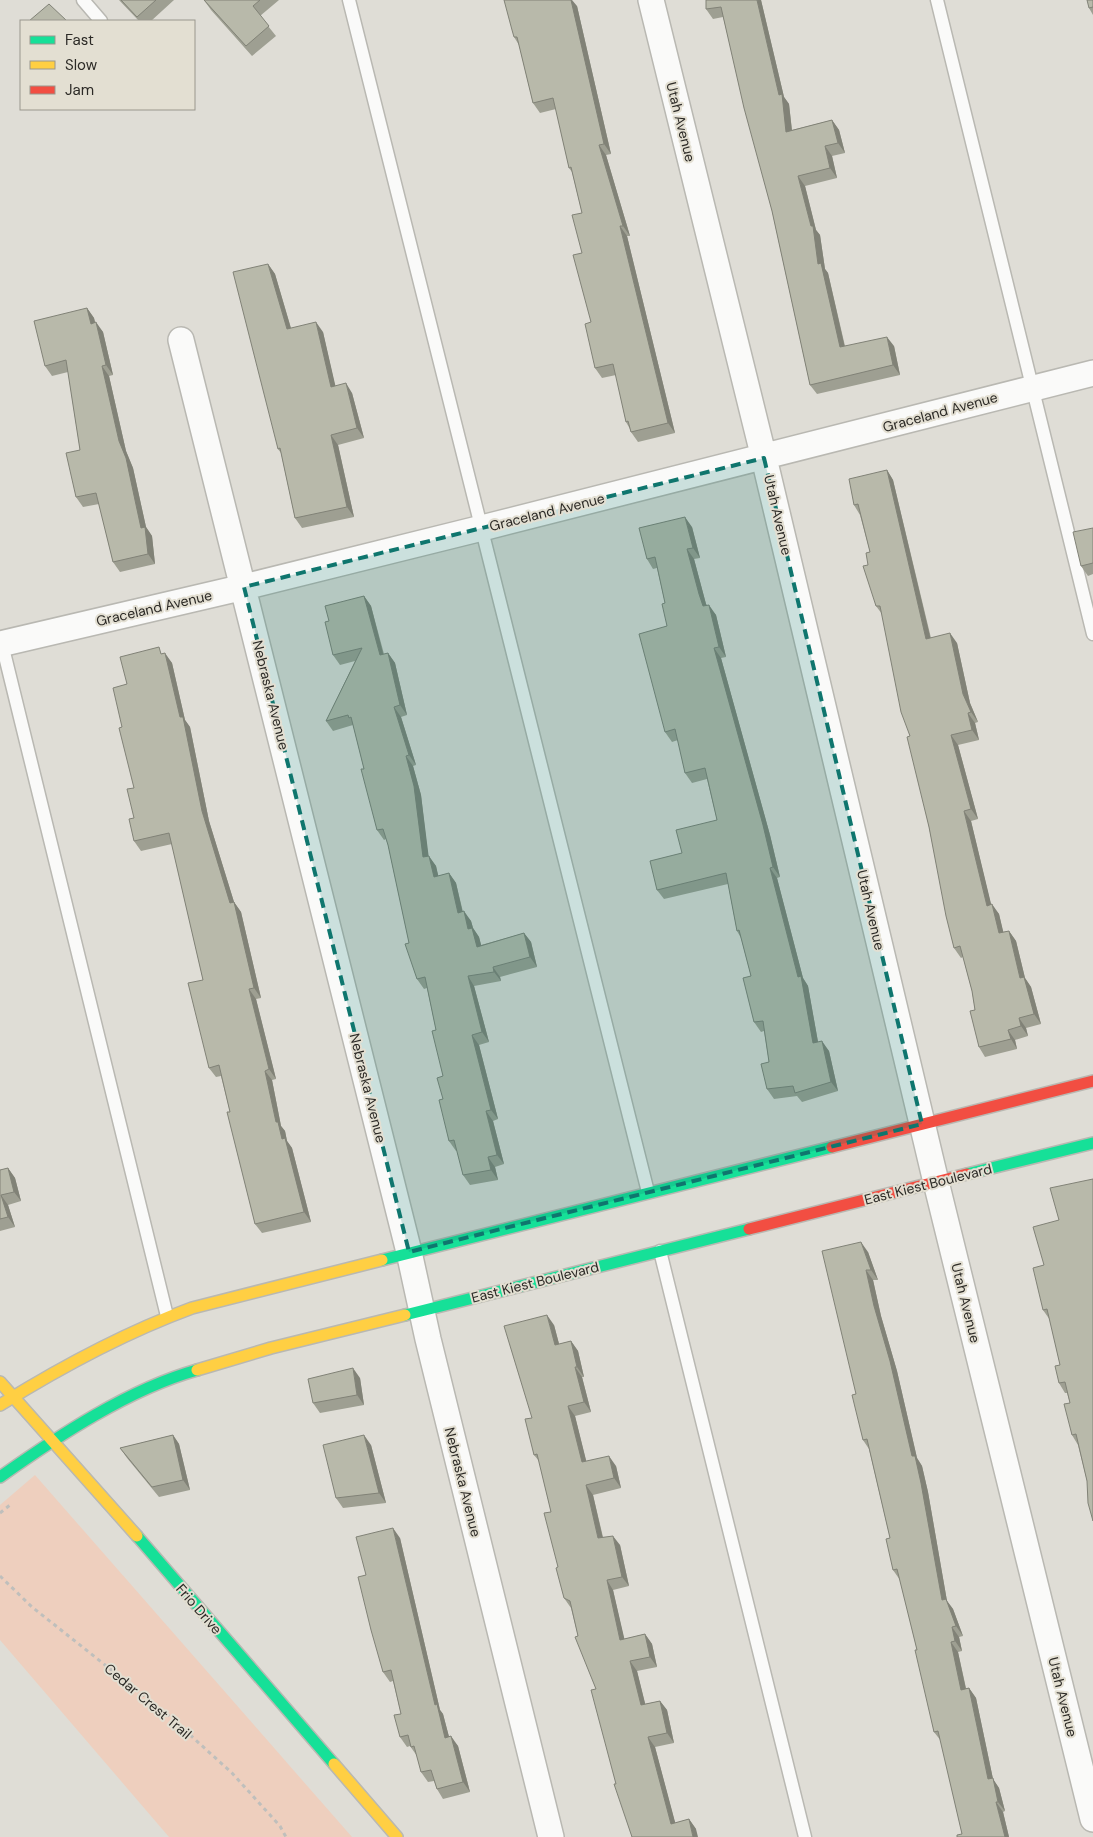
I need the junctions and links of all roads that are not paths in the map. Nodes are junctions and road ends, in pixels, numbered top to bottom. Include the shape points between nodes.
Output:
1 (83, 0) edge
2 (349, 0) edge
3 (651, 0) edge
4 (938, 0) edge
5 (100, 20) edge
6 (181, 340) dead end
7 (1093, 373) edge
8 (1034, 388) junction
9 (764, 458) junction
10 (482, 528) junction
11 (244, 587) junction
12 (1093, 634) edge
13 (1, 641) edge
14 (1093, 1082) edge
15 (922, 1124) junction
16 (1093, 1143) edge
17 (936, 1182) junction
18 (648, 1192) junction
19 (660, 1251) junction
20 (409, 1252) junction
21 (421, 1311) junction
22 (167, 1316) junction
23 (0, 1382) edge
24 (13, 1396) junction
25 (0, 1405) edge
26 (52, 1440) junction
27 (0, 1477) edge
28 (1093, 1819) edge
29 (397, 1837) edge
30 (551, 1837) edge
31 (805, 1837) edge

1 - 5 lane
2 - 10 lane
3 - 9 street, Utah Avenue
4 - 8 lane
6 - 11 street, Nebraska Avenue
7 - 8 street, Graceland Avenue
8 - 9 street, Graceland Avenue
8 - 12 lane
9 - 10 street, Graceland Avenue
9 - 15 street, Utah Avenue
10 - 11 street, Graceland Avenue
10 - 18 lane
11 - 13 street, Graceland Avenue
11 - 20 street, Nebraska Avenue
13 - 22 lane
14 - 15 main road
15 - 17 street, Utah Avenue
15 - 18 main road
16 - 17 main road, East Kiest Boulevard
17 - 19 main road, East Kiest Boulevard
17 - 28 street, Utah Avenue
18 - 20 main road
19 - 21 main road, East Kiest Boulevard
19 - 31 lane
20 - 21 street, Nebraska Avenue
20 - 22 main road via 243,1293
21 - 26 main road, East Kiest Boulevard via 182,1374 111,1407
21 - 30 street, Nebraska Avenue
22 - 24 main road via 92,1350
23 - 24 main road, Frio Drive
24 - 25 main road
24 - 26 main road, Frio Drive
26 - 27 main road, East Kiest Boulevard
26 - 29 main road, Frio Drive

